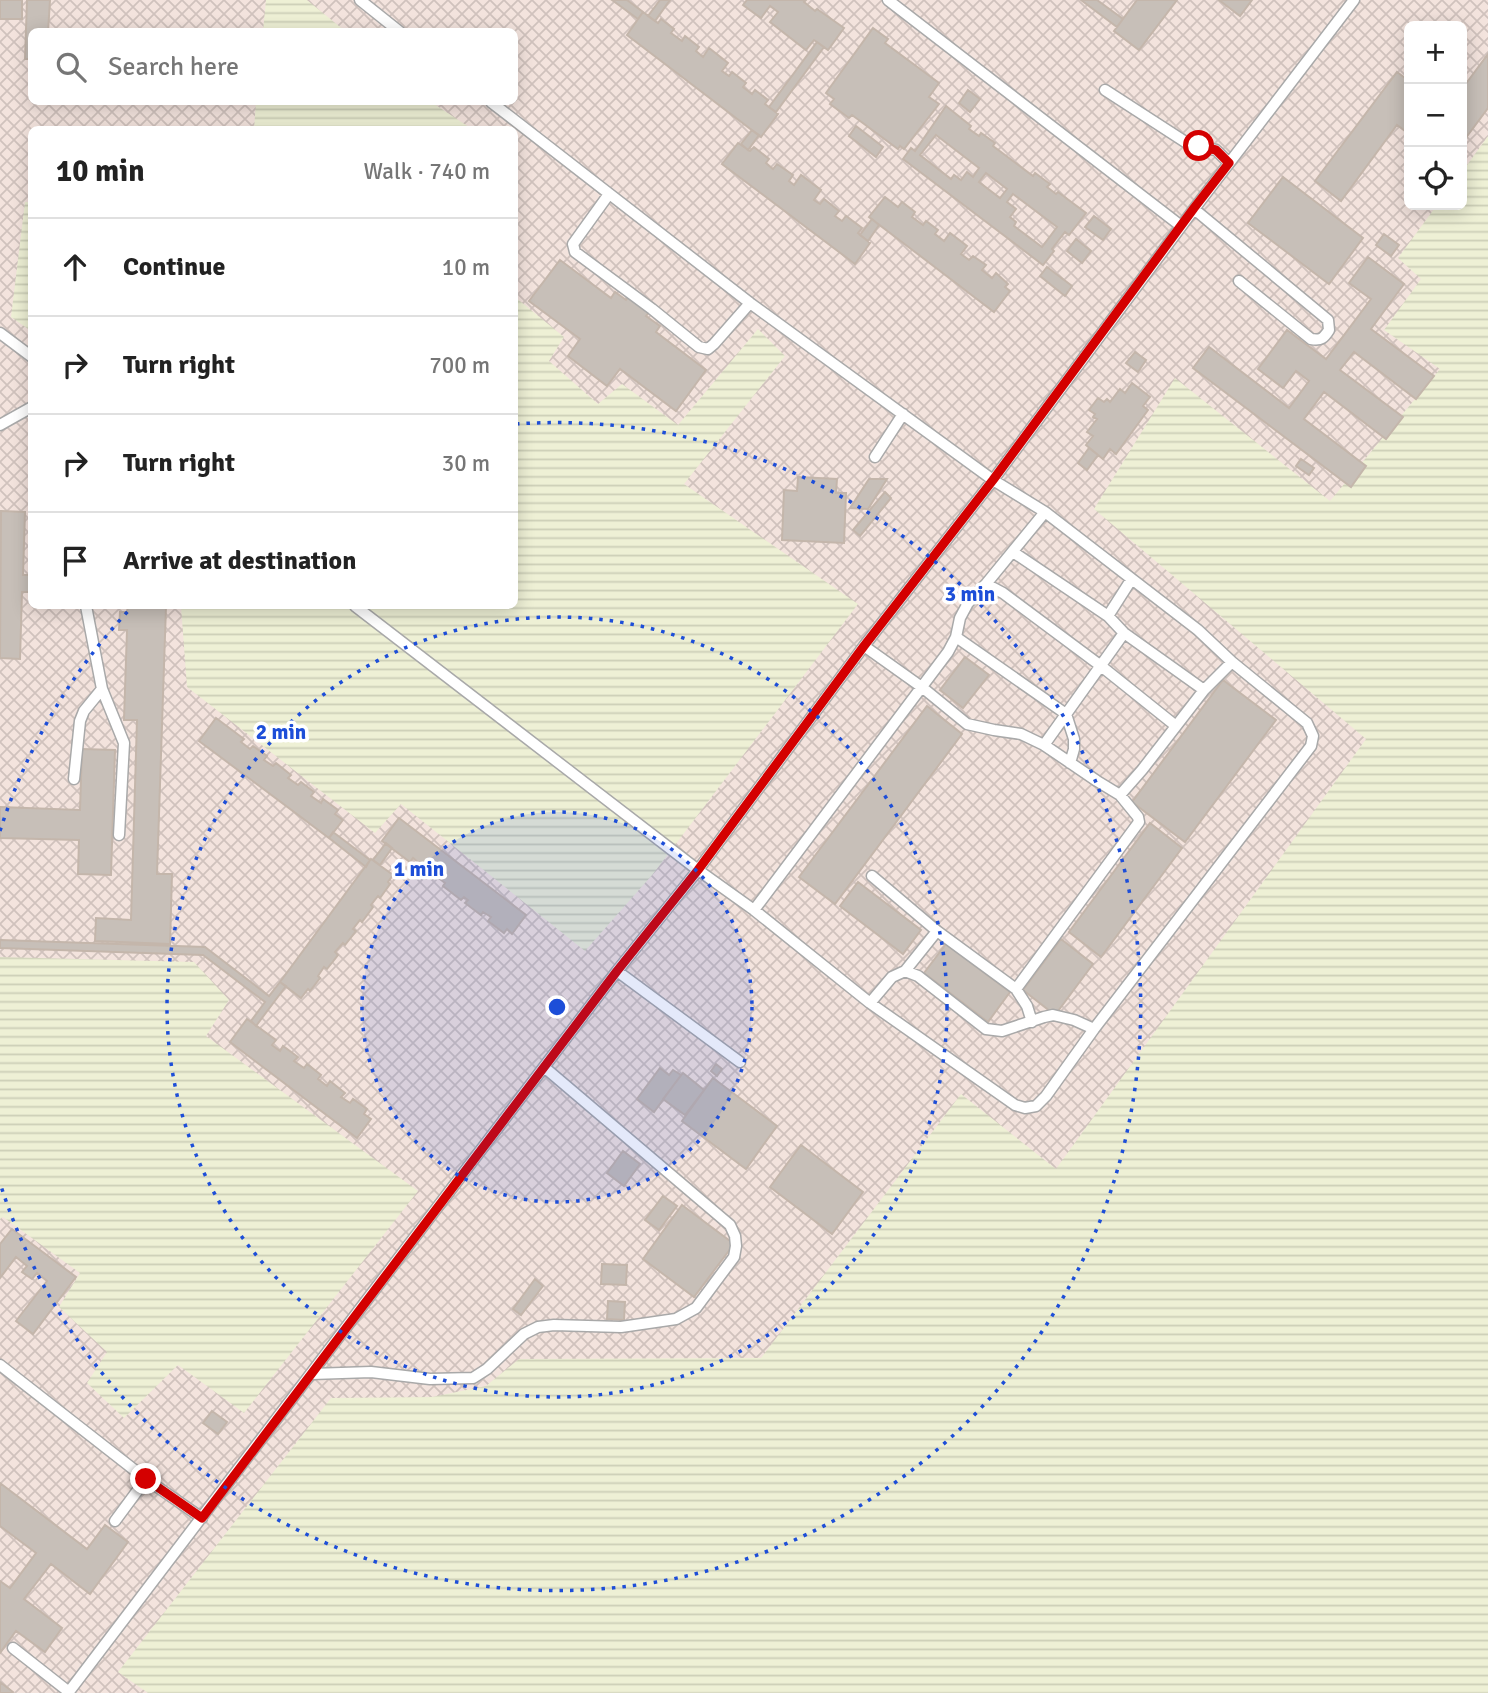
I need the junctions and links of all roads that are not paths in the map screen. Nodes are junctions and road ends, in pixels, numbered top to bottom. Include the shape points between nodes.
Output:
1 (360, 0) edge
2 (888, 0) edge
3 (1354, 0) edge
4 (395, 28) edge
5 (1105, 90) dead end
6 (495, 105) edge
7 (1229, 163) junction
8 (610, 194) junction
9 (1194, 208) junction
10 (1181, 226) junction
11 (1239, 281) dead end
12 (750, 303) junction
13 (0, 333) edge
14 (28, 354) edge
15 (28, 409) edge
16 (903, 415) junction
17 (0, 425) edge
18 (875, 457) dead end
19 (993, 480) junction
20 (1045, 512) junction
21 (1013, 552) junction
22 (1131, 580) junction
23 (986, 584) junction
24 (87, 609) edge
25 (359, 609) edge
26 (1108, 616) junction
27 (1124, 633) junction
28 (956, 637) junction
29 (864, 646) junction
30 (1232, 662) junction
31 (1101, 666) junction
32 (923, 688) junction
33 (102, 689) junction
34 (1204, 690) junction
35 (1066, 714) junction
36 (1176, 726) junction
37 (1044, 745) junction
38 (1070, 762) junction
39 (74, 779) dead end
40 (1120, 795) junction
41 (119, 835) dead end
42 (698, 870) junction
43 (872, 876) dead end
44 (754, 910) junction
45 (937, 931) junction
46 (617, 971) junction
47 (905, 971) junction
48 (1016, 989) junction
49 (870, 1003) junction
50 (1031, 1022) junction
51 (1094, 1029) junction
52 (740, 1062) dead end
53 (544, 1067) junction
54 (0, 1365) edge
55 (312, 1374) junction
56 (146, 1479) junction
57 (202, 1518) junction
58 (116, 1521) dead end
59 (13, 1648) dead end
60 (69, 1693) edge

1 - 4 lane
2 - 10 lane
3 - 7 lane
5 - 7 lane via 1190,145 1216,150
6 - 8 lane
7 - 9 lane
8 - 12 lane
8 - 12 lane via 573,244 575,252 699,347 708,349 715,344
9 - 10 lane
9 - 11 lane via 1328,320 1329,330 1323,339 1311,339
10 - 19 lane
12 - 16 lane
13 - 14 lane
15 - 17 lane
16 - 18 lane
16 - 19 lane
19 - 20 lane
19 - 29 lane
20 - 21 lane
20 - 22 lane
21 - 23 lane
21 - 26 lane
22 - 26 lane
22 - 30 lane via 1199,630
23 - 28 lane via 968,603
23 - 31 lane
24 - 33 lane
25 - 42 lane
26 - 27 lane
27 - 31 lane
27 - 34 lane
28 - 32 lane
28 - 35 lane
29 - 32 lane
29 - 42 lane
30 - 34 lane
30 - 51 lane via 1307,723 1313,736 1311,747
31 - 35 lane
31 - 36 lane
32 - 37 lane via 967,724 1021,734
32 - 44 lane
33 - 39 lane via 80,721
33 - 41 lane via 124,743
34 - 36 lane
35 - 37 lane
35 - 38 lane via 1074,739
36 - 40 lane
37 - 38 lane
38 - 40 lane
40 - 48 lane via 1139,822
42 - 44 lane
42 - 46 lane
43 - 45 lane
44 - 49 lane
45 - 47 lane
45 - 48 lane
46 - 52 lane
46 - 53 lane
47 - 49 lane via 892,977
47 - 50 lane via 918,976 986,1029 1002,1031
48 - 50 lane
49 - 51 lane via 1025,1108 1036,1106 1046,1096
50 - 51 lane via 1053,1015
53 - 55 lane
53 - 55 lane via 730,1225 734,1257 696,1308 676,1319 621,1326 538,1327 473,1378
54 - 56 lane
55 - 57 lane
56 - 57 lane
56 - 58 lane
57 - 60 lane
59 - 60 lane

